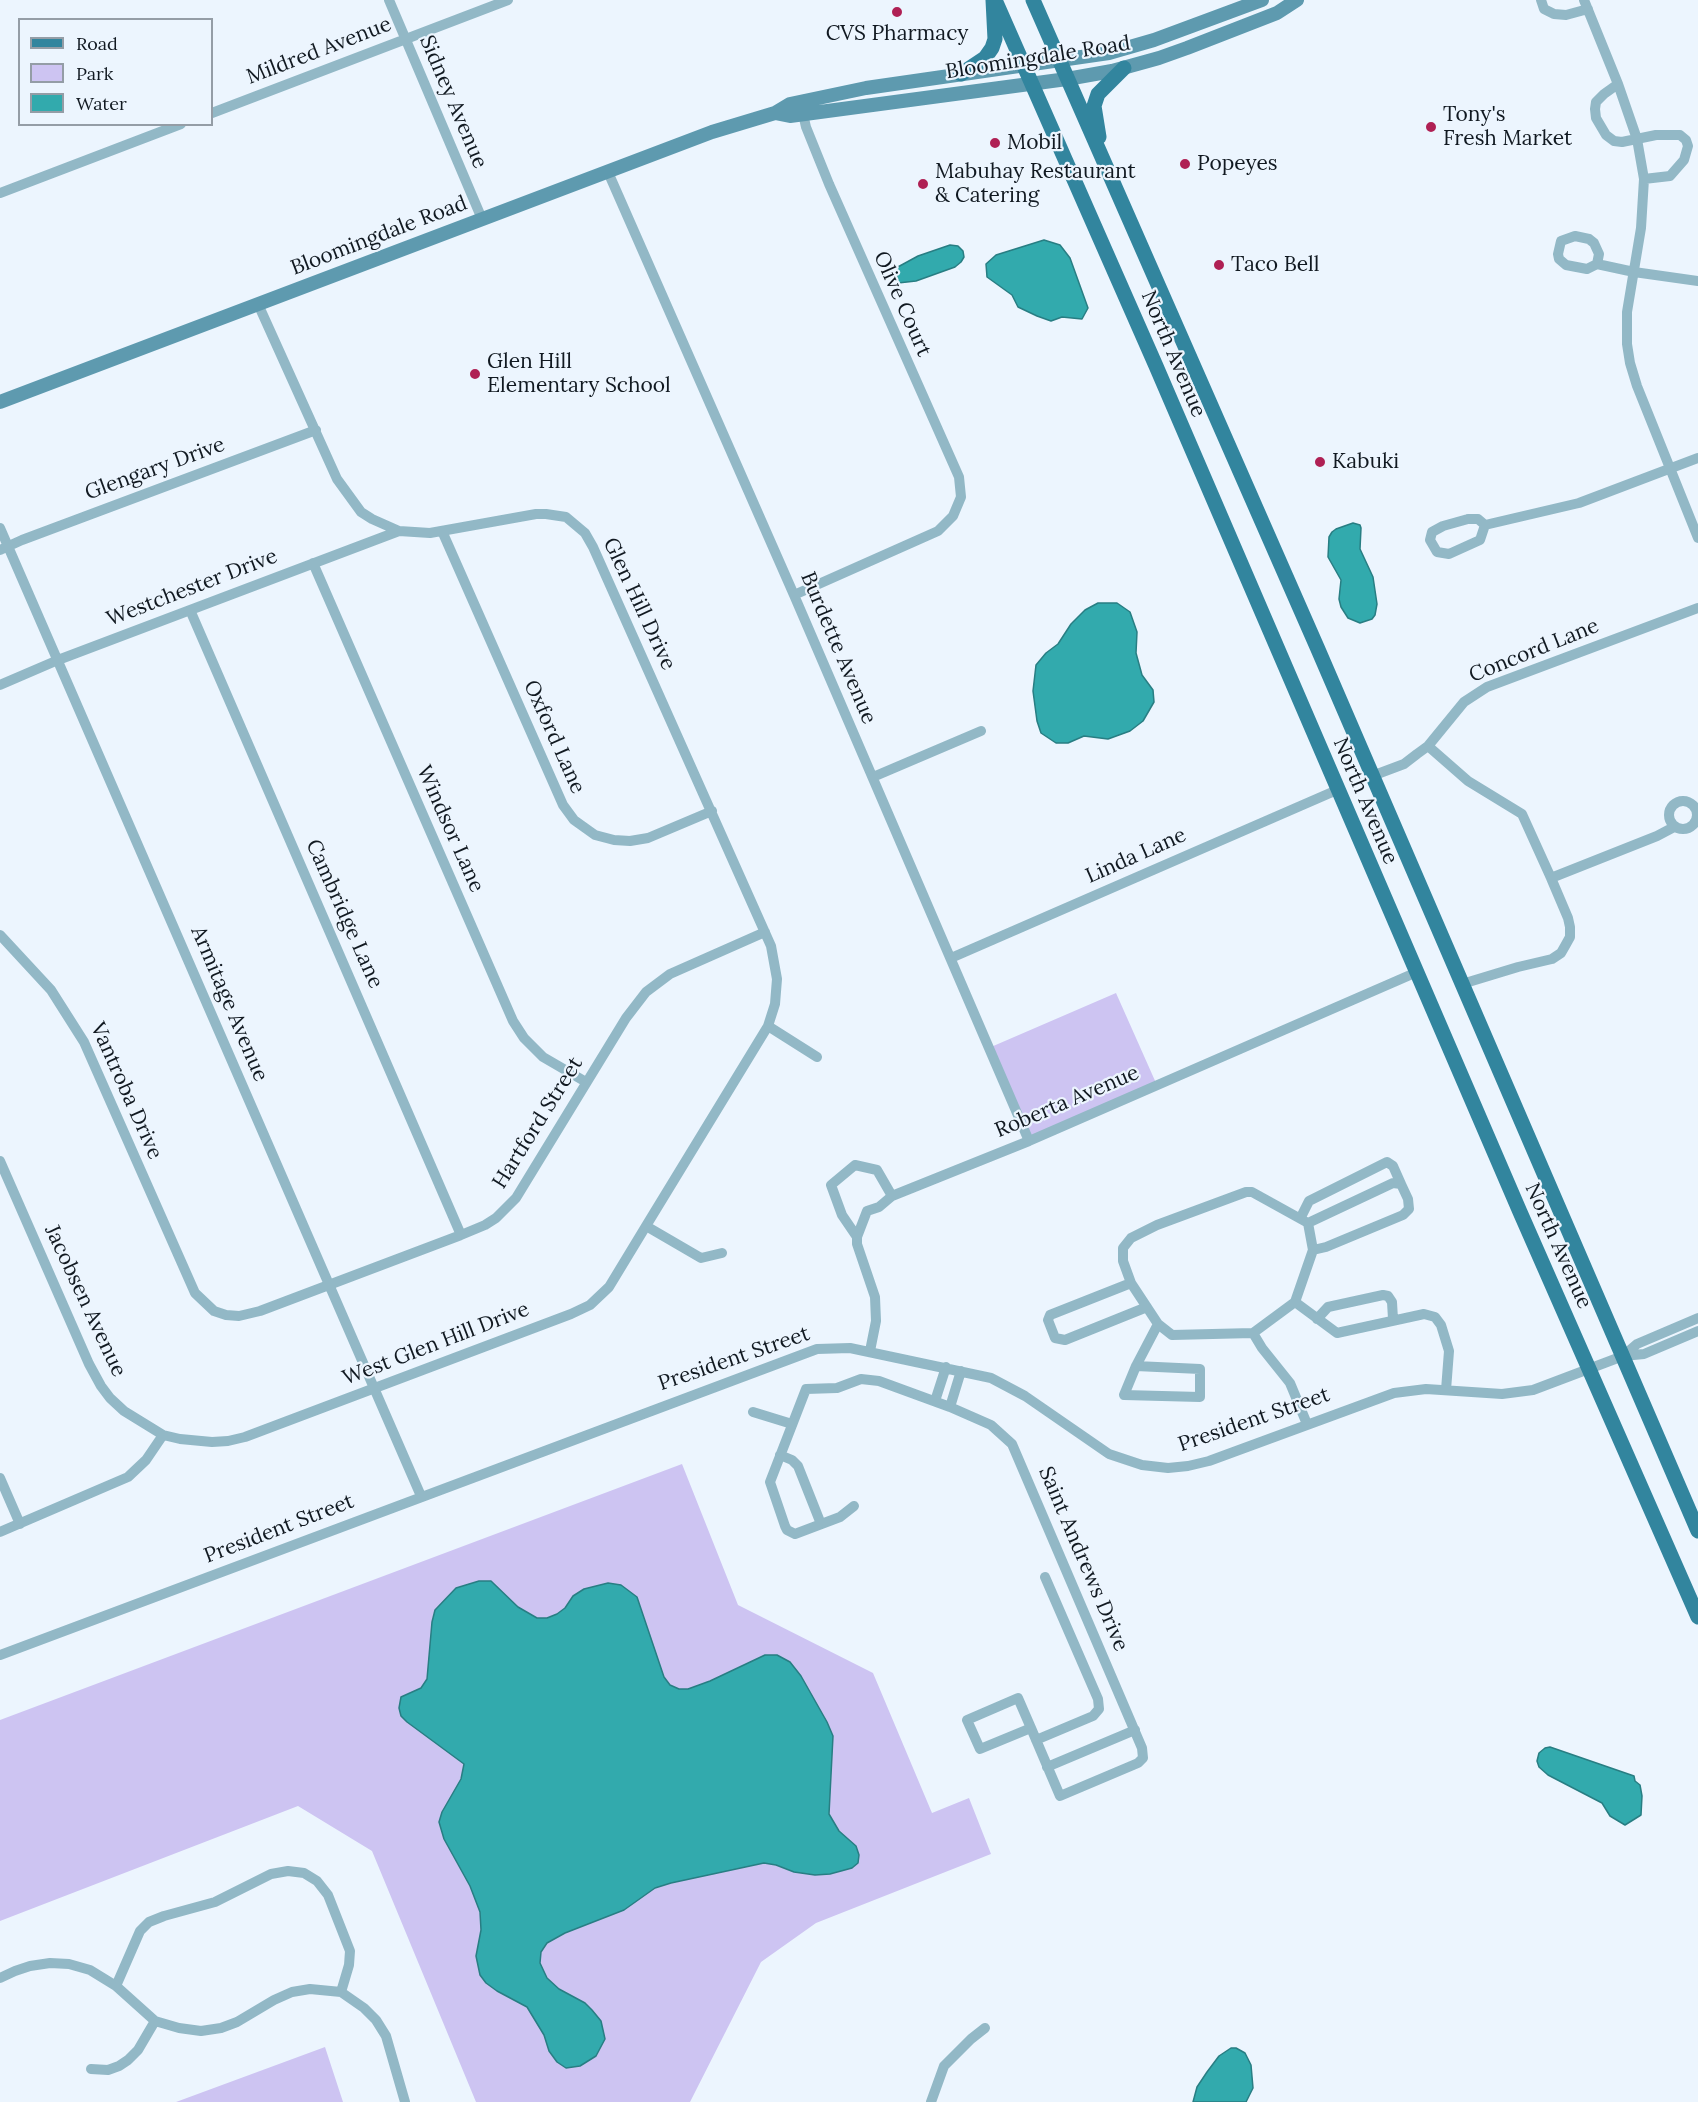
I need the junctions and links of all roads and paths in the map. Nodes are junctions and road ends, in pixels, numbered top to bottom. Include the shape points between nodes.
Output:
1 (389, 0) edge
2 (508, 0) edge
3 (994, 0) edge
4 (1033, 0) edge
5 (1262, 0) edge
6 (1297, 0) edge
7 (1541, 0) edge
8 (1586, 5) edge
9 (405, 39) junction
10 (1059, 61) junction
11 (1024, 67) junction
12 (1124, 68) junction
13 (961, 74) junction
14 (1067, 80) junction
15 (1031, 83) junction
16 (1618, 84) junction
17 (213, 113) edge
18 (775, 113) junction
19 (803, 114) junction
20 (176, 126) edge
21 (1637, 139) junction
22 (608, 171) junction
23 (1108, 172) junction
24 (1644, 180) junction
25 (0, 193) edge
26 (482, 219) junction
27 (1597, 264) dead end
28 (1634, 272) junction
29 (1698, 280) edge
30 (258, 304) junction
31 (0, 402) edge
32 (316, 430) junction
33 (1698, 458) edge
34 (1671, 472) junction
35 (1485, 525) junction
36 (0, 528) edge
37 (399, 531) junction
38 (442, 531) junction
39 (1698, 538) edge
40 (4, 548) edge
41 (313, 563) junction
42 (794, 595) junction
43 (1698, 608) edge
44 (190, 610) junction
45 (58, 660) junction
46 (0, 685) edge
47 (981, 731) dead end
48 (1428, 746) junction
49 (1372, 776) junction
50 (873, 777) junction
51 (1337, 790) junction
52 (712, 811) junction
53 (1674, 827) dead end
54 (1551, 878) junction
55 (765, 932) junction
56 (0, 935) edge
57 (951, 958) junction
58 (1417, 972) junction
59 (1462, 984) junction
60 (768, 1026) junction
61 (816, 1057) dead end
62 (586, 1082) junction
63 (1029, 1141) junction
64 (0, 1161) edge
65 (1401, 1184) junction
66 (892, 1196) junction
67 (1304, 1220) junction
68 (646, 1226) junction
69 (462, 1234) junction
70 (857, 1237) junction
71 (1313, 1250) junction
72 (722, 1253) dead end
73 (188, 1281) joint
74 (1131, 1283) junction
75 (329, 1285) junction
76 (1295, 1302) junction
77 (1147, 1307) junction
78 (1698, 1318) edge
79 (1317, 1319) junction
80 (1394, 1319) junction
81 (1158, 1324) junction
82 (1698, 1331) edge
83 (1253, 1333) junction
84 (870, 1351) junction
85 (1623, 1356) junction
86 (1136, 1366) junction
87 (946, 1367) junction
88 (1589, 1369) junction
89 (961, 1371) junction
90 (374, 1388) junction
91 (1446, 1390) junction
92 (936, 1401) junction
93 (950, 1407) junction
94 (753, 1412) dead end
95 (792, 1424) junction
96 (1307, 1424) junction
97 (163, 1435) junction
98 (780, 1455) junction
99 (0, 1478) edge
100 (421, 1496) junction
101 (854, 1506) dead end
102 (20, 1524) junction
103 (821, 1524) junction
104 (1698, 1531) edge
105 (0, 1532) edge
106 (1045, 1577) dead end
107 (1698, 1617) edge
108 (0, 1654) edge
109 (1031, 1728) junction
110 (1135, 1730) junction
111 (1036, 1740) junction
112 (1047, 1767) junction
113 (0, 1978) edge
114 (116, 1986) junction
115 (341, 1992) junction
116 (155, 2021) junction
117 (985, 2028) dead end
118 (91, 2069) dead end
119 (405, 2102) edge
120 (931, 2102) edge

1 - 9 street, Sidney Avenue
2 - 9 street, Mildred Avenue
3 - 11 main road, North Avenue
3 - 13 main road via 992,48
4 - 10 main road, North Avenue
5 - 10 main road, Bloomingdale Road via 1141,45
6 - 12 main road, Bloomingdale Road via 1277,13
7 - 8 street via 1544,9 1554,14 1566,15
8 - 16 street
9 - 17 street, Mildred Avenue
9 - 26 street, Sidney Avenue
10 - 11 main road, Bloomingdale Road
10 - 14 main road, North Avenue
11 - 13 main road, Bloomingdale Road
11 - 15 main road, North Avenue
12 - 14 main road, Bloomingdale Road
12 - 23 main road via 1100,91 1094,106
13 - 18 main road, Bloomingdale Road via 811,98
14 - 15 main road, Bloomingdale Road
14 - 23 main road, North Avenue
15 - 19 main road, Bloomingdale Road
15 - 51 main road, North Avenue
16 - 21 street
16 - 21 street via 1596,102 1596,118 1614,141
18 - 19 main road, Bloomingdale Road
18 - 22 main road, Bloomingdale Road
19 - 42 street, Olive Court via 828,184 959,477 961,497 954,516 938,531
20 - 25 street
21 - 24 street
21 - 24 street via 1680,135 1688,146 1684,160 1670,176
22 - 26 main road, Bloomingdale Road
22 - 42 street, Burdette Avenue
23 - 49 main road, North Avenue
24 - 28 street
26 - 30 main road, Bloomingdale Road
27 - 28 street
28 - 29 street
28 - 34 street via 1626,328 1630,363
30 - 31 main road, Bloomingdale Road
30 - 32 street, Glen Hill Drive
32 - 37 street, Glen Hill Drive via 337,479 361,512
32 - 40 street, Glengary Drive
33 - 34 street
34 - 35 street via 1579,503
34 - 39 street
35 - 35 street via 1478,519 1468,519 1432,532 1430,540 1437,552 1449,554 1480,540
36 - 40 street, Armitage Avenue
37 - 38 street, Glen Hill Drive
37 - 41 street, Westchester Drive
38 - 52 street, Glen Hill Drive via 546,514 566,517 585,533
38 - 52 street, Oxford Lane via 562,805 574,820 595,835 630,842
40 - 45 street, Armitage Avenue
41 - 44 street, Westchester Drive
41 - 62 street, Windsor Lane via 513,1021 543,1057
42 - 50 street, Burdette Avenue
43 - 48 street, Concord Lane via 1486,687 1464,702
44 - 45 street, Westchester Drive
44 - 69 street, Cambridge Lane
45 - 46 street, Westchester Drive
45 - 75 street, Armitage Avenue
47 - 50 street
48 - 49 street, Concord Lane via 1404,764
48 - 54 street via 1468,781 1522,814
49 - 59 main road, North Avenue
50 - 57 street, Burdette Avenue
51 - 57 street, Linda Lane
51 - 58 main road, North Avenue
52 - 55 street, Glen Hill Drive
53 - 54 street
54 - 59 street via 1570,927 1570,937 1561,953 1552,959
55 - 60 street, Glen Hill Drive via 777,979
55 - 62 street, Hartford Street via 670,974 646,992
56 - 73 street, Vantroba Drive via 51,990 84,1042
57 - 63 street, Burdette Avenue
58 - 63 street, Roberta Avenue
58 - 88 main road, North Avenue
59 - 85 main road, North Avenue
60 - 61 street
60 - 68 street, West Glen Hill Drive
62 - 69 street, Hartford Street via 516,1198 496,1218
63 - 66 street, Roberta Avenue
64 - 97 street, Jacobsen Avenue via 101,1386 124,1411
65 - 67 street via 1393,1183
65 - 67 street via 1387,1162 1309,1201
65 - 71 street via 1409,1209 1403,1215
66 - 70 street, Roberta Avenue via 867,1211
66 - 70 street via 877,1170 855,1165 831,1185 842,1215
67 - 71 street
67 - 74 street via 1246,1191 1131,1238 1123,1248
68 - 72 street via 701,1257
68 - 90 street, West Glen Hill Drive via 609,1287 582,1310
69 - 75 street, Hartford Street
70 - 84 street via 858,1251 875,1297 876,1321
71 - 76 street
73 - 75 street, Hartford Street via 209,1307 220,1314 239,1316
74 - 77 street
74 - 77 street via 1050,1316 1055,1338 1065,1340
75 - 90 street, Armitage Avenue
76 - 79 street
76 - 83 street
77 - 81 street
78 - 85 street, President Street via 1637,1344
79 - 80 street via 1337,1333
79 - 80 street via 1328,1307 1383,1295 1392,1302
80 - 91 street via 1424,1314 1435,1317 1441,1325 1449,1351
81 - 83 street via 1172,1335
81 - 86 street
82 - 85 street, President Street via 1644,1353
83 - 96 street via 1290,1383
84 - 87 street, President Street
84 - 100 street, President Street via 834,1347 801,1353
85 - 88 street, President Street
85 - 104 main road, North Avenue
86 - 86 street via 1125,1395 1200,1398 1200,1369
87 - 89 street, President Street
87 - 92 street
88 - 91 street, President Street via 1517,1393
88 - 107 main road, North Avenue
89 - 93 street
89 - 96 street, President Street via 991,1378 1017,1392 1109,1454 1149,1466 1180,1467 1209,1461
90 - 97 street, West Glen Hill Drive via 228,1441 195,1441
90 - 100 street, Armitage Avenue
91 - 96 street, President Street via 1394,1393
92 - 93 street, Saint Andrews Drive
92 - 95 street, Saint Andrews Drive via 879,1380 861,1379 837,1388 806,1389
93 - 110 street, Saint Andrews Drive via 991,1425 1012,1444
94 - 95 street
95 - 98 street
97 - 102 street via 128,1477
98 - 103 street via 798,1466
98 - 103 street via 770,1482 787,1530 795,1534
99 - 102 street
100 - 108 street, President Street
101 - 103 street
102 - 105 street
106 - 111 street via 1099,1709 1093,1716
109 - 109 street via 980,1749 967,1720 1018,1698
109 - 111 street
110 - 112 street
110 - 112 street, Saint Andrews Drive via 1143,1758 1060,1796
111 - 112 street
113 - 114 street via 50,1962 90,1970
114 - 115 street via 140,1931 149,1922 215,1902 271,1874 294,1871 304,1873 323,1888 347,1939 350,1960
114 - 116 street
115 - 116 street via 292,1992 221,2028 191,2030
115 - 119 street via 368,2011 386,2036
116 - 118 street via 128,2060 108,2070
117 - 120 street via 944,2066

